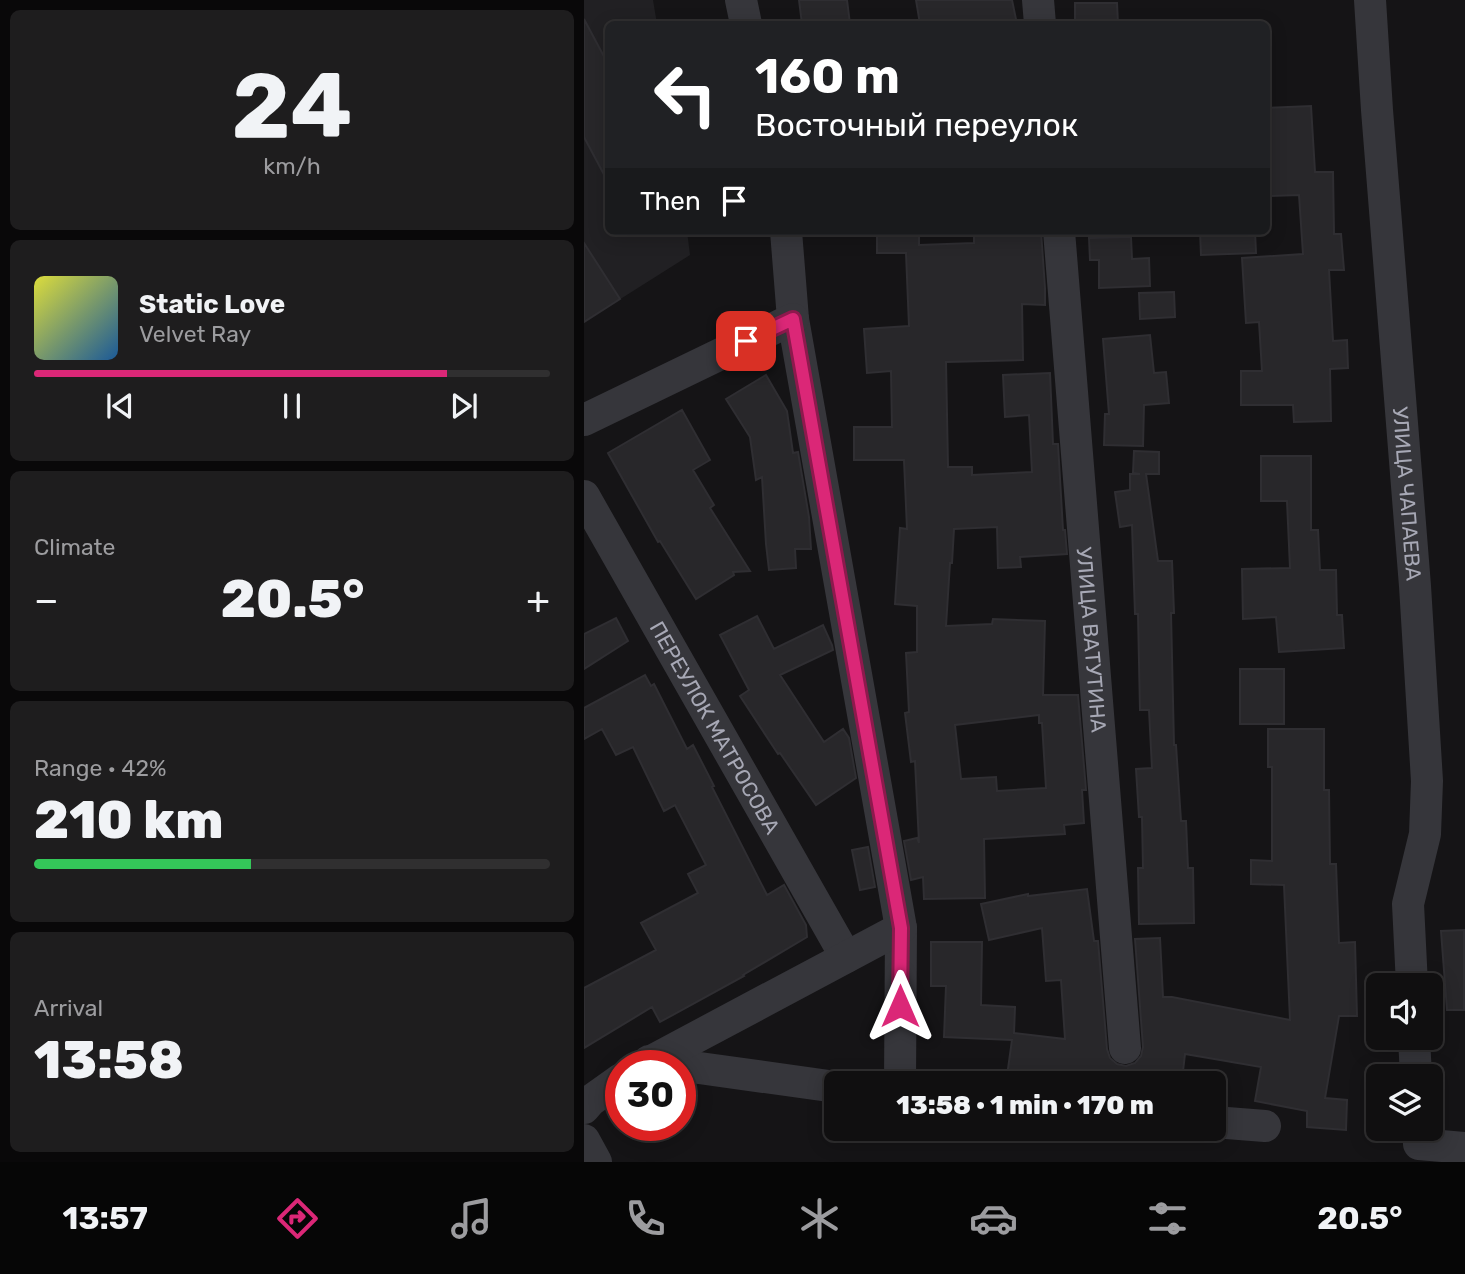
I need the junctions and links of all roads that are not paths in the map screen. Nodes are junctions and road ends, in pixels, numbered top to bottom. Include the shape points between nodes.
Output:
1 (742, 0) edge
2 (1038, 0) edge
3 (1370, 0) edge
4 (746, 21) edge
5 (1040, 21) edge
6 (786, 235) edge
7 (1059, 235) edge
8 (793, 319) junction
9 (584, 420) edge
10 (584, 496) edge
11 (901, 928) junction
12 (846, 957) junction
13 (1411, 973) edge
14 (1125, 1048) dead end
15 (672, 1050) edge
16 (696, 1070) edge
17 (900, 1071) edge
18 (824, 1086) edge
19 (605, 1090) edge
20 (584, 1108) edge
21 (1226, 1123) edge
22 (1265, 1126) dead end
23 (584, 1140) edge
24 (1437, 1141) edge
25 (1464, 1148) edge
26 (596, 1162) edge

1 - 4 street
2 - 5 street
3 - 13 street, УЛИЦА ЧАПАЕВА via 1427,782 1425,834 1408,904
6 - 8 street
7 - 14 street, УЛИЦА ВАТУТИНА
8 - 9 street
8 - 11 street
10 - 12 street, ПЕРЕУЛОК МАТРОСОВА
11 - 12 street
11 - 17 street
12 - 15 street
16 - 18 street
19 - 20 street
21 - 22 street
23 - 26 street
24 - 25 street

